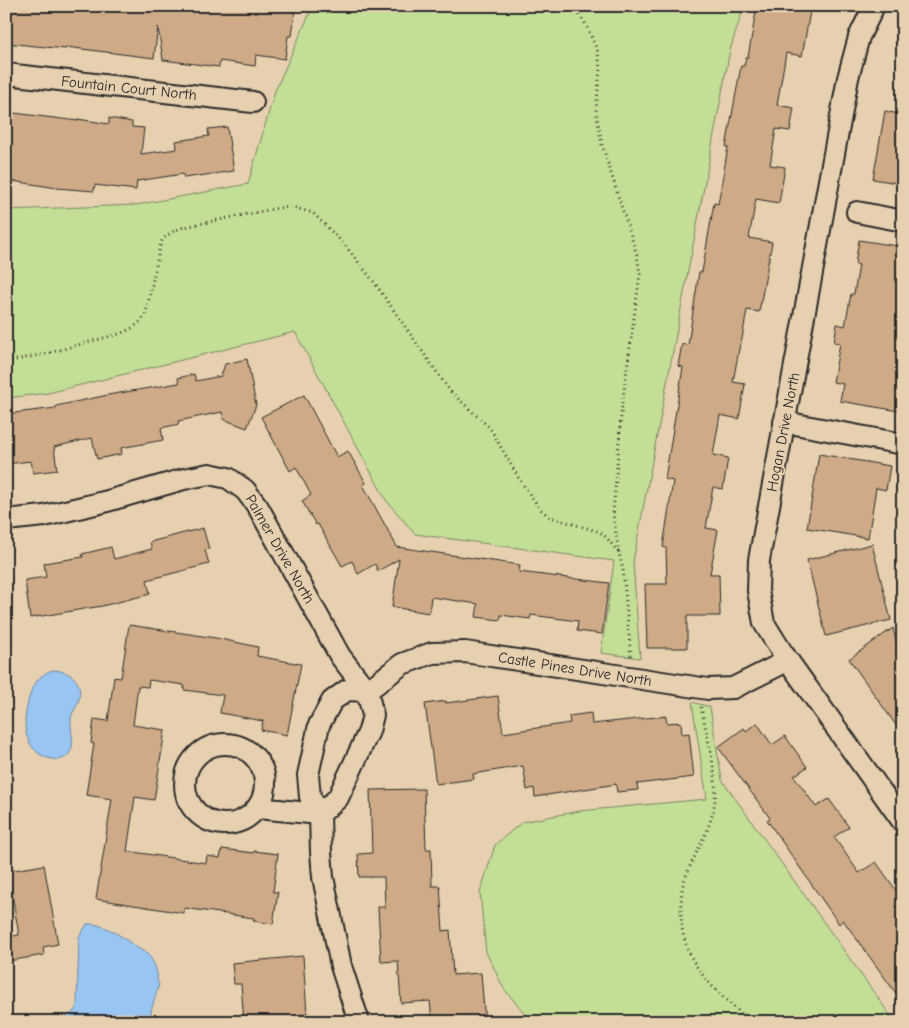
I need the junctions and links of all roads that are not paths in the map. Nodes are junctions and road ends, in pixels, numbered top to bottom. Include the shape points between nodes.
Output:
1 (874, 6) edge
2 (6, 74) edge
3 (253, 102) dead end
4 (857, 212) dead end
5 (903, 221) edge
6 (784, 422) junction
7 (903, 444) edge
8 (6, 520) edge
9 (787, 661) junction
10 (367, 690) junction
11 (257, 808) junction
12 (320, 814) junction
13 (903, 822) edge
14 (360, 1022) edge

1 - 6 street, Hogan Drive North via 859,37 848,78
2 - 3 street, Fountain Court North
4 - 5 street
6 - 7 street
6 - 9 street, Hogan Drive North via 759,560 758,591 764,624
8 - 10 street, Palmer Drive North via 44,516 209,474 228,478 245,490 258,507 340,656
9 - 10 street, Castle Pines Drive North via 724,690 465,652 432,653 402,664
9 - 13 street, Hogan Drive North
10 - 12 street via 373,715 369,731 338,798
10 - 12 street, Castle Pines Drive North via 347,690 332,701 319,725 308,775 310,797
11 - 11 street via 264,797 264,771 248,750 223,743 210,746 190,763 185,789 197,813 222,824 235,823 248,818
11 - 12 street
12 - 14 street, Castle Pines Drive North via 320,852 331,921 341,966

